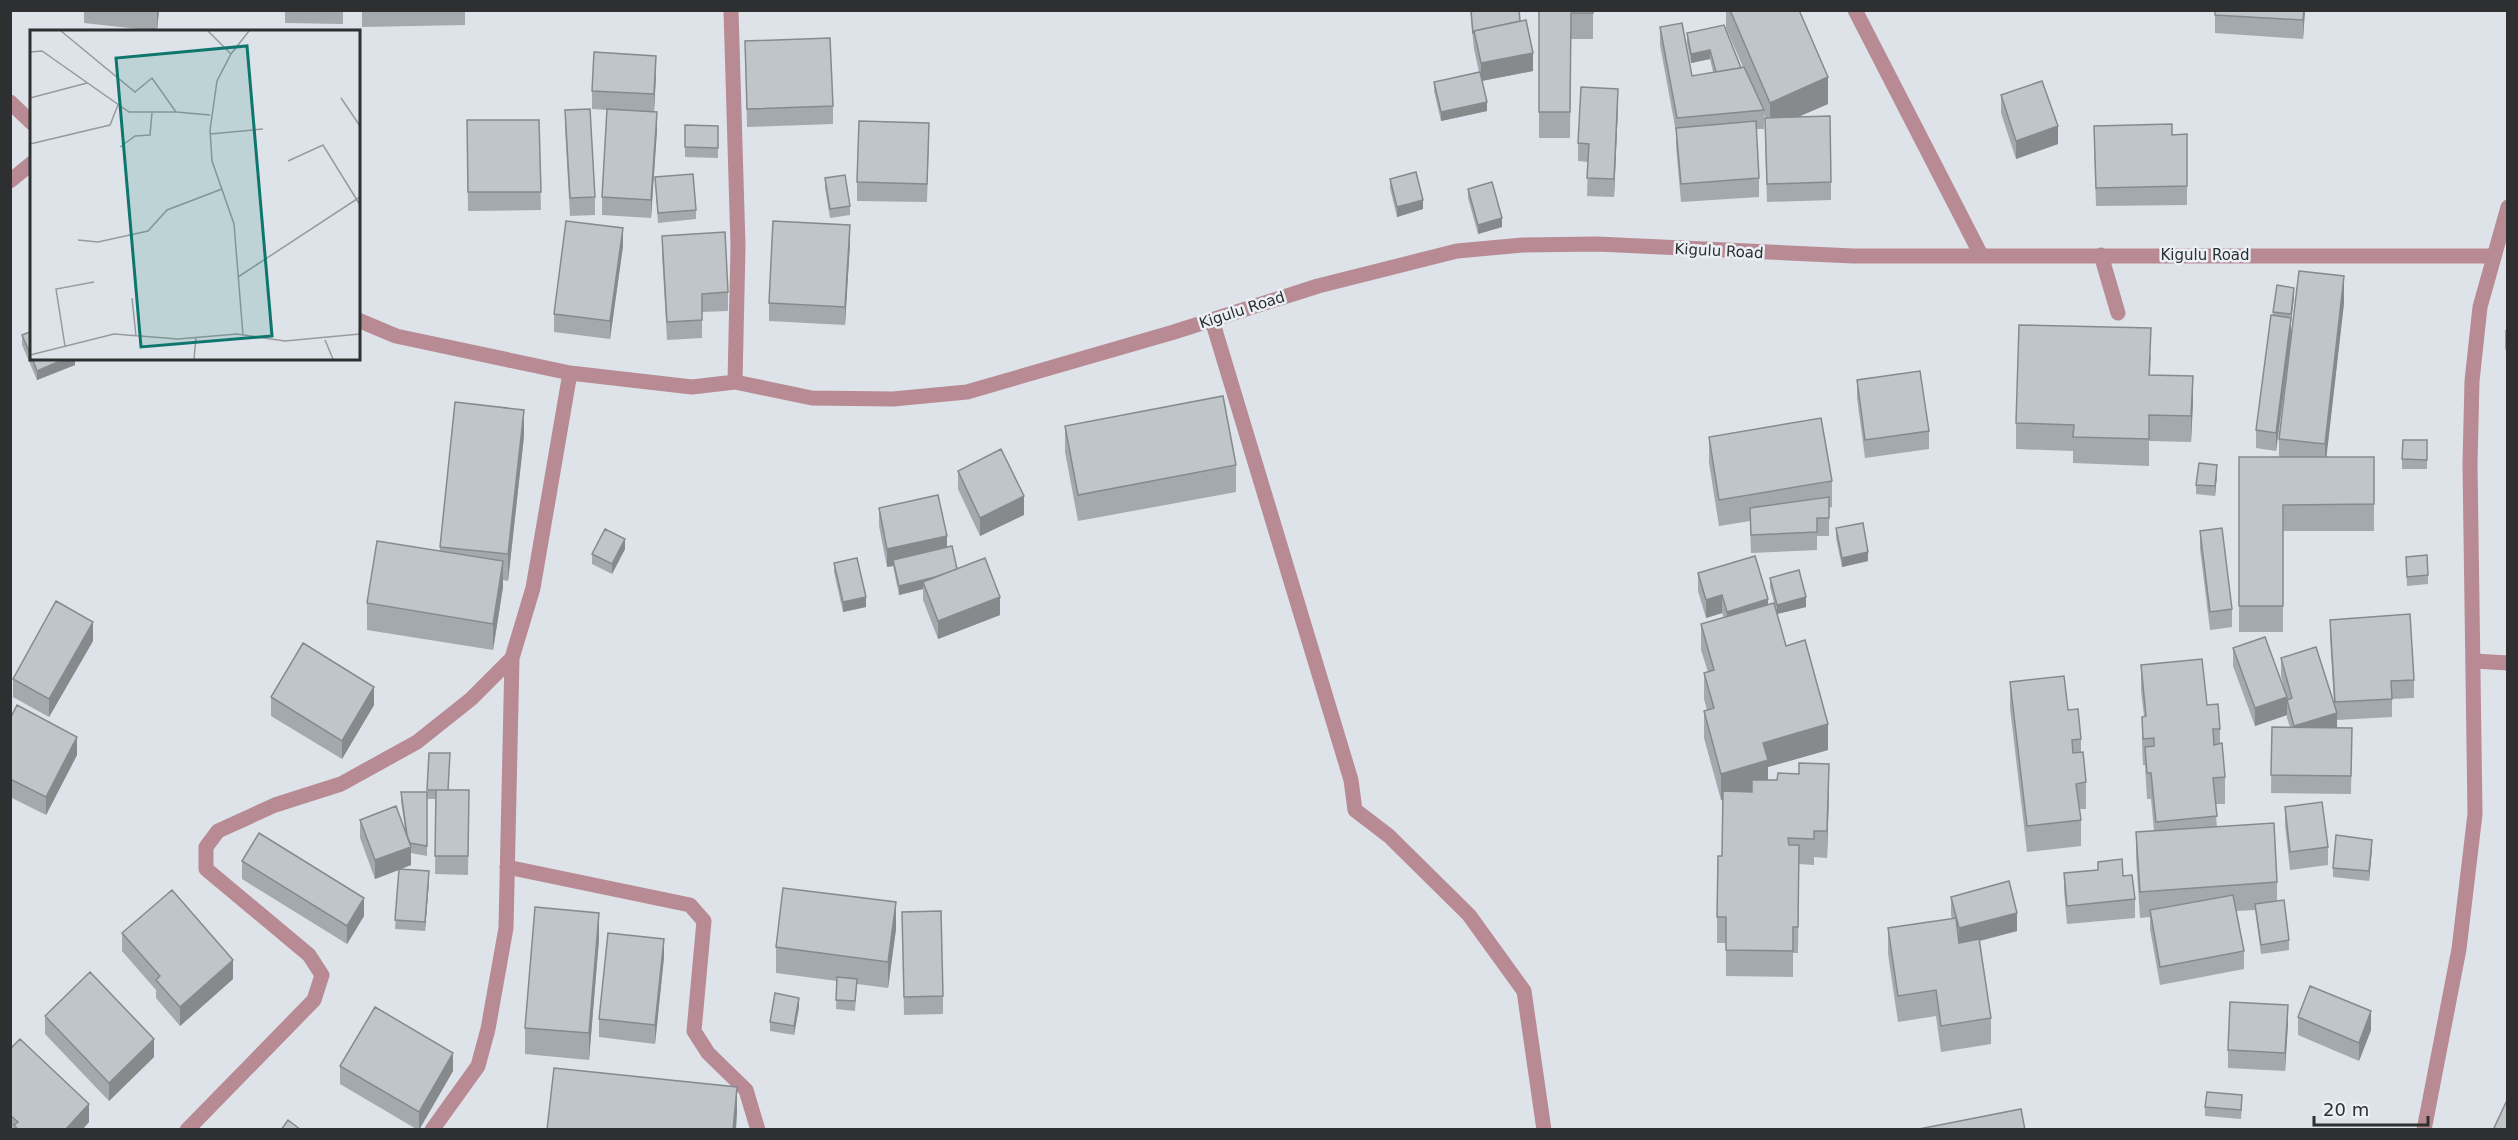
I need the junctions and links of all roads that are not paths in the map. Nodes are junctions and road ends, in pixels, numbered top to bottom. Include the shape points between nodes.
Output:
1 (731, 10) edge
2 (1855, 10) edge
3 (10, 102) edge
4 (30, 121) edge
5 (30, 166) edge
6 (10, 181) edge
7 (2508, 207) edge
8 (1981, 255) junction
9 (2101, 255) junction
10 (2492, 256) junction
11 (2118, 313) dead end
12 (1212, 320) junction
13 (360, 321) edge
14 (570, 373) junction
15 (735, 382) junction
16 (512, 658) junction
17 (2474, 661) junction
18 (2508, 663) edge
19 (507, 867) junction
20 (187, 1130) edge
21 (432, 1130) edge
22 (758, 1130) edge
23 (1544, 1130) edge
24 (2424, 1130) edge

1 - 15 street via 738,246
2 - 8 street
3 - 4 street
5 - 6 street
7 - 10 street
8 - 9 street, Kigulu Road
8 - 12 street, Kigulu Road via 1842,255 1597,244 1457,250 1318,286
9 - 10 street, Kigulu Road
9 - 11 street
10 - 17 street via 2480,307 2472,381
12 - 15 street, Kigulu Road via 967,392 893,399 812,398
12 - 23 street via 1351,780 1355,810 1389,836 1470,915 1524,991
13 - 14 street, Kigulu Road via 396,336
14 - 15 street, Kigulu Road via 693,387
14 - 16 street via 533,588
16 - 19 street
16 - 20 street via 471,699 417,742 341,784 275,805 218,831 206,847 206,869 309,954 322,975 314,1000
17 - 18 street
17 - 24 street via 2475,814 2468,891
19 - 21 street via 506,928 478,1066
19 - 22 street via 690,905 704,921 694,1031 708,1053 746,1090

